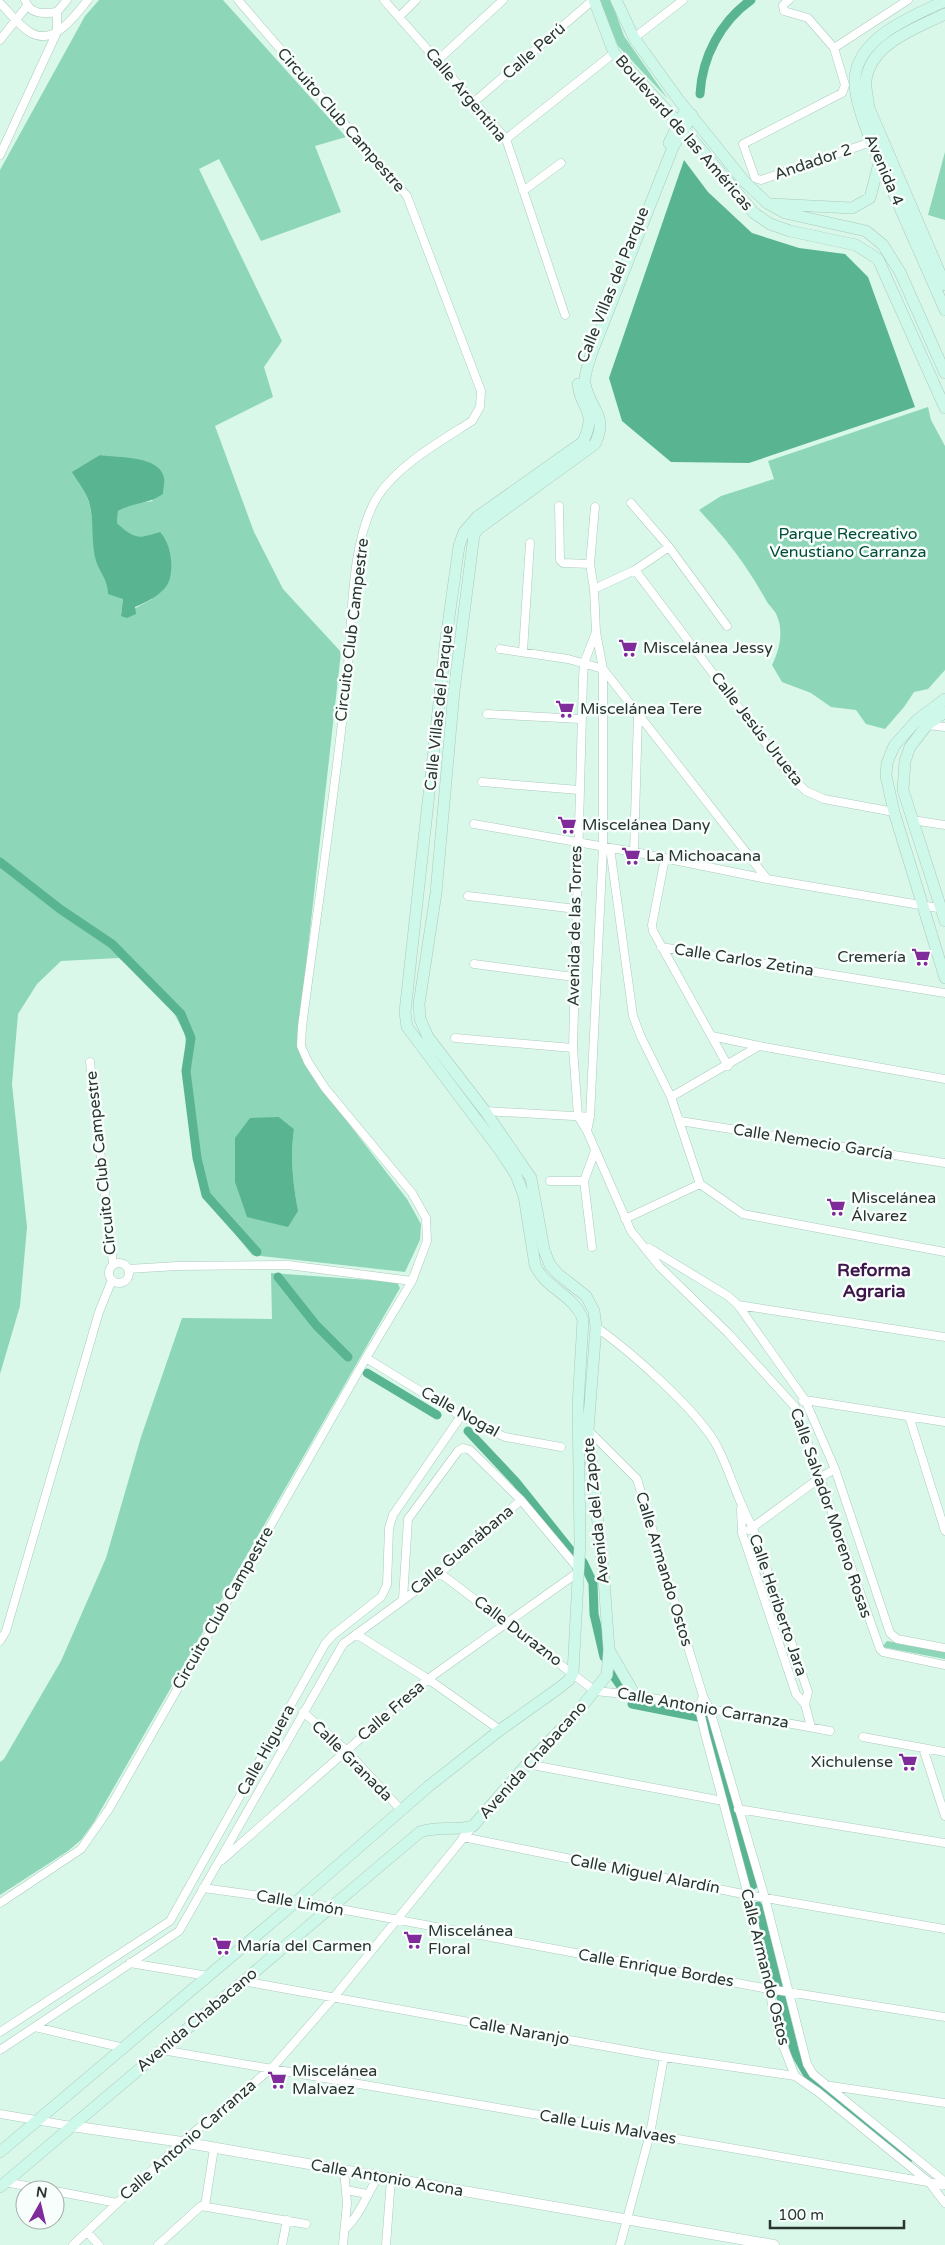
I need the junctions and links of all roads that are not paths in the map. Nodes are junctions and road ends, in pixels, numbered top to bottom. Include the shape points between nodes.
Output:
1 (67, 0) edge
2 (88, 0) edge
3 (238, 0) edge
4 (384, 0) edge
5 (416, 0) edge
6 (503, 0) edge
7 (593, 0) edge
8 (616, 0) edge
9 (682, 0) edge
10 (790, 0) edge
11 (908, 0) edge
12 (945, 1) edge
13 (0, 3) edge
14 (26, 3) edge
15 (57, 12) junction
16 (945, 14) edge
17 (399, 17) junction
18 (16, 20) junction
19 (57, 32) junction
20 (634, 38) junction
21 (0, 40) edge
22 (834, 48) junction
23 (614, 53) junction
24 (438, 60) junction
25 (474, 102) junction
26 (689, 112) junction
27 (681, 126) junction
28 (506, 139) junction
29 (870, 142) junction
30 (696, 143) junction
31 (673, 147) junction
32 (0, 155) edge
33 (560, 163) dead end
34 (879, 163) junction
35 (523, 191) junction
36 (767, 204) junction
37 (620, 274) junction
38 (945, 285) edge
39 (608, 305) junction
40 (945, 310) edge
41 (566, 314) dead end
42 (945, 373) edge
43 (945, 408) edge
44 (631, 503) dead end
45 (559, 506) dead end
46 (595, 507) dead end
47 (530, 543) dead end
48 (669, 547) junction
49 (590, 564) junction
50 (635, 570) junction
51 (594, 589) junction
52 (727, 626) dead end
53 (596, 632) junction
54 (500, 649) dead end
55 (523, 651) junction
56 (584, 663) junction
57 (602, 669) junction
58 (944, 702) edge
59 (487, 714) dead end
60 (638, 715) junction
61 (580, 719) junction
62 (927, 724) junction
63 (945, 727) edge
64 (482, 782) dead end
65 (579, 790) junction
66 (894, 812) junction
67 (912, 820) junction
68 (474, 824) dead end
69 (945, 825) edge
70 (577, 842) junction
71 (606, 847) junction
72 (634, 852) junction
73 (665, 858) junction
74 (766, 879) junction
75 (468, 896) dead end
76 (922, 905) junction
77 (576, 909) junction
78 (943, 909) edge
79 (926, 920) junction
80 (945, 922) edge
81 (661, 947) junction
82 (474, 964) dead end
83 (574, 977) junction
84 (945, 978) edge
85 (945, 993) edge
86 (712, 1036) junction
87 (455, 1038) dead end
88 (759, 1046) junction
89 (573, 1048) junction
90 (90, 1062) dead end
91 (728, 1066) junction
92 (945, 1079) edge
93 (671, 1097) junction
94 (485, 1111) junction
95 (578, 1116) junction
96 (590, 1116) junction
97 (680, 1121) junction
98 (587, 1131) junction
99 (595, 1151) junction
100 (945, 1163) edge
101 (550, 1181) dead end
102 (584, 1182) junction
103 (700, 1184) junction
104 (625, 1219) junction
105 (643, 1244) junction
106 (592, 1247) dead end
107 (945, 1252) edge
108 (113, 1264) junction
109 (128, 1269) junction
110 (112, 1280) junction
111 (412, 1281) junction
112 (738, 1305) junction
113 (596, 1328) junction
114 (584, 1333) joint
115 (945, 1336) edge
116 (366, 1358) junction
117 (805, 1400) junction
118 (795, 1407) junction
119 (461, 1416) junction
120 (909, 1416) junction
121 (945, 1422) edge
122 (588, 1430) junction
123 (562, 1446) dead end
124 (835, 1469) junction
125 (821, 1477) junction
126 (521, 1500) junction
127 (741, 1508) junction
128 (753, 1528) junction
129 (945, 1532) edge
130 (742, 1533) junction
131 (577, 1570) junction
132 (440, 1573) junction
133 (403, 1599) junction
134 (507, 1624) junction
135 (888, 1626) junction
136 (873, 1632) junction
137 (356, 1634) junction
138 (0, 1641) edge
139 (945, 1648) edge
140 (609, 1650) junction
141 (945, 1665) edge
142 (573, 1673) junction
143 (428, 1679) junction
144 (595, 1691) junction
145 (635, 1695) junction
146 (703, 1696) junction
147 (805, 1704) junction
148 (699, 1708) junction
149 (710, 1710) junction
150 (303, 1712) junction
151 (812, 1727) junction
152 (500, 1730) junction
153 (830, 1730) dead end
154 (863, 1737) dead end
155 (923, 1748) junction
156 (346, 1750) junction
157 (945, 1752) edge
158 (527, 1764) junction
159 (723, 1801) junction
160 (738, 1809) junction
161 (401, 1810) junction
162 (945, 1816) edge
163 (473, 1826) junction
164 (463, 1837) junction
165 (945, 1843) edge
166 (217, 1864) junction
167 (203, 1888) junction
168 (748, 1895) junction
169 (765, 1898) junction
170 (297, 1901) junction
171 (0, 1903) edge
172 (329, 1908) junction
173 (396, 1920) junction
174 (945, 1929) edge
175 (130, 1963) junction
176 (208, 1976) junction
177 (242, 1981) junction
178 (769, 1989) junction
179 (789, 1992) junction
180 (334, 1997) junction
181 (945, 2018) edge
182 (35, 2027) junction
183 (0, 2032) edge
184 (124, 2048) junction
185 (0, 2050) edge
186 (162, 2050) junction
187 (664, 2057) junction
188 (272, 2068) junction
189 (796, 2076) junction
190 (829, 2086) junction
191 (945, 2102) edge
192 (0, 2114) edge
193 (37, 2120) junction
194 (71, 2126) junction
195 (650, 2134) junction
196 (182, 2142) junction
197 (214, 2148) junction
198 (0, 2152) edge
199 (909, 2152) junction
200 (902, 2161) junction
201 (344, 2170) junction
202 (379, 2176) junction
203 (391, 2178) junction
204 (929, 2182) junction
205 (945, 2183) edge
206 (2, 2185) edge
207 (15, 2186) edge
208 (346, 2190) junction
209 (65, 2194) edge
210 (367, 2194) junction
211 (117, 2203) junction
212 (945, 2204) edge
213 (205, 2206) junction
214 (287, 2220) junction
215 (626, 2220) junction
216 (306, 2224) dead end
217 (346, 2228) junction
218 (87, 2232) junction
219 (73, 2245) edge
220 (98, 2245) edge
221 (158, 2245) edge
222 (282, 2245) edge
223 (343, 2245) edge
224 (386, 2245) edge
225 (620, 2245) edge
226 (774, 2245) edge

1 - 15 street
2 - 19 street
3 - 111 street, Circuito Club Campestre via 407,196 481,391 480,407 472,421 392,478 377,497 365,524 357,564 347,678 300,1046 325,1088 412,1193 426,1218 427,1241
4 - 17 street, Calle Argentina
5 - 17 street
6 - 24 street
7 - 23 main road, Boulevard de las Américas
7 - 25 street, Calle Perú
8 - 20 main road, Boulevard de las Américas
9 - 20 street
10 - 22 street via 783,5 784,11 808,18
11 - 22 street
12 - 29 main road, Avenida 4 via 884,32 858,65 855,78
13 - 18 street
14 - 15 street via 38,14
14 - 18 street
15 - 19 street
16 - 38 main road, Avenida 4 via 892,42 870,68 866,80 869,108
17 - 24 street, Calle Argentina
18 - 19 street via 38,36
18 - 21 street
19 - 32 street
20 - 26 main road, Boulevard de las Américas
22 - 29 street, Andador 2 via 845,85 842,93 742,144 755,178 761,180
23 - 27 main road, Boulevard de las Américas
23 - 28 street
24 - 25 street, Calle Argentina
25 - 28 street, Calle Argentina
26 - 27 main road, Calle Villas del Parque
26 - 36 main road, Boulevard de las Américas via 744,181
27 - 30 main road, Boulevard de las Américas
27 - 31 main road, Calle Villas del Parque
27 - 37 main road, Calle Villas del Parque
28 - 35 street, Calle Argentina
29 - 34 main road, Avenida 4
30 - 31 main road
30 - 43 main road, Boulevard de las Américas via 754,213 770,224 856,245 878,259
31 - 37 main road, Calle Villas del Parque
33 - 35 street
34 - 36 main road via 870,198 852,208
34 - 40 main road, Avenida 4
35 - 41 street, Calle Argentina
36 - 42 main road, Boulevard de las Américas via 785,213 866,231 884,245 900,272
37 - 39 main road, Calle Villas del Parque
39 - 94 main road, Calle Villas del Parque via 585,378 601,419 601,432 595,444 478,529 471,549 454,691 436,893 419,1004 420,1019 428,1037
39 - 114 main road, Calle Villas del Parque via 581,364 578,378 590,426 583,442 477,517 464,532 446,639 405,1012 407,1028 516,1174 524,1196 535,1265 539,1274 580,1310
44 - 48 street
45 - 49 street via 560,560 563,563
46 - 49 street, Avenida de las Torres
47 - 55 street
48 - 50 street
48 - 52 street
49 - 51 street, Avenida de las Torres
50 - 51 street
50 - 66 street, Calle Jesús Urueta via 791,777 806,791 824,799
51 - 53 street, Avenida de las Torres
53 - 56 street, Avenida de las Torres
53 - 57 street, Avenida de las Torres
54 - 55 street
55 - 56 street
56 - 57 street
56 - 61 street, Avenida de las Torres
57 - 60 street
57 - 71 street, Avenida de las Torres
58 - 62 main road
58 - 66 main road via 916,720 894,746 886,776
59 - 61 street
60 - 72 street
60 - 74 street
61 - 65 street, Avenida de las Torres
62 - 63 street
62 - 67 main road via 910,747 905,761 903,790
64 - 65 street
65 - 70 street, Avenida de las Torres
66 - 76 main road
67 - 69 street
67 - 78 main road
68 - 70 street
70 - 71 street
70 - 77 street, Avenida de las Torres
71 - 72 street
71 - 93 street via 633,1016
71 - 96 street, Avenida de las Torres
72 - 73 street
73 - 74 street
73 - 81 street via 652,925
74 - 76 street
75 - 77 street
76 - 78 street
76 - 79 main road
77 - 83 street, Avenida de las Torres
78 - 80 main road
79 - 80 street
79 - 84 main road
81 - 85 street, Calle Carlos Zetina
81 - 86 street
82 - 83 street
83 - 89 street, Avenida de las Torres
86 - 88 street
86 - 91 street
87 - 89 street
88 - 91 street
88 - 92 street
89 - 95 street, Avenida de las Torres
90 - 108 street, Circuito Club Campestre
91 - 93 street
93 - 97 street
94 - 95 street
94 - 113 main road, Calle Villas del Parque via 530,1178 550,1265 586,1296 594,1312
95 - 96 street
95 - 98 street, Avenida de las Torres
96 - 98 street, Avenida de las Torres
97 - 100 street, Calle Nemecio García
97 - 103 street
98 - 99 street, Avenida de las Torres
99 - 102 street
99 - 104 street, Avenida de las Torres
101 - 102 street
102 - 106 street
103 - 104 street
103 - 107 street via 743,1214
104 - 105 street, Avenida de las Torres
105 - 112 street
105 - 118 street, Calle Salvador Moreno Rosas via 660,1267 728,1333
108 - 109 street via 123,1264
108 - 110 street via 108,1272
109 - 110 street via 124,1281
109 - 111 street, Circuito Club Campestre via 288,1265
110 - 138 street via 99,1312 6,1631
111 - 116 street, Circuito Club Campestre
112 - 115 street
112 - 117 street, Calle Salvador Moreno Rosas
113 - 122 main road, Avenida del Zapote
113 - 127 street, Calle Heriberto Jara via 629,1353 700,1422 718,1447
114 - 131 main road, Avenida del Zapote via 579,1369 580,1542
116 - 119 street, Calle Nogal
116 - 171 street, Circuito Club Campestre via 89,1840 81,1849
117 - 118 street
117 - 120 street
117 - 124 street, Calle Salvador Moreno Rosas
118 - 125 street, Calle Salvador Moreno Rosas
119 - 123 street, Calle Nogal via 505,1437
119 - 183 street, Calle Higuera via 393,1515 389,1528 387,1586 381,1597 325,1644 170,1922
120 - 121 street
120 - 129 street
122 - 140 main road, Avenida del Zapote
122 - 146 street, Calle Armando Ostos via 638,1479
124 - 125 street
124 - 135 street, Calle Salvador Moreno Rosas
125 - 128 street
125 - 136 street, Calle Salvador Moreno Rosas
126 - 131 street, Calle Nogal
126 - 132 street, Calle Guanábana
126 - 133 street, Calle Nogal via 470,1450 463,1448 458,1451 408,1519
127 - 128 street, Calle Heriberto Jara
127 - 130 street, Calle Heriberto Jara
128 - 130 street
128 - 147 street, Calle Heriberto Jara via 808,1692
130 - 147 street, Calle Heriberto Jara via 796,1694
131 - 134 street, Calle Fresa
131 - 142 main road, Avenida del Zapote
132 - 133 street, Calle Guanábana
132 - 134 street, Calle Durazno
133 - 137 street, Calle Higuera
134 - 142 street, Calle Durazno
134 - 143 street, Calle Fresa
135 - 136 street, Calle Salvador Moreno Rosas
135 - 139 street, Calle Salvador Moreno Rosas via 890,1633 897,1638
136 - 141 street, Calle Salvador Moreno Rosas via 880,1650 884,1652
137 - 143 street
137 - 150 street, Calle Higuera via 343,1644
140 - 144 main road, Avenida del Zapote via 607,1675
140 - 145 main road
142 - 144 street, Calle Durazno
142 - 152 main road, Avenida Chabacano via 570,1680
143 - 152 street
143 - 156 street, Calle Fresa
144 - 145 street, Calle Antonio Carranza
144 - 158 main road, Avenida Chabacano
145 - 148 street, Calle Antonio Carranza
146 - 148 street
146 - 149 street, Calle Armando Ostos
147 - 151 street, Calle Heriberto Jara
148 - 149 street, Calle Antonio Carranza
148 - 159 street, Calle Armando Ostos
149 - 151 street, Calle Antonio Carranza
149 - 160 street, Calle Armando Ostos
150 - 156 street, Calle Granada
150 - 166 street, Calle Higuera
151 - 153 street, Calle Antonio Carranza
152 - 161 main road, Avenida Chabacano
154 - 155 street
155 - 157 street
155 - 162 street
156 - 161 street, Calle Granada
156 - 166 street, Calle Fresa
158 - 159 street
158 - 163 main road, Avenida Chabacano
159 - 168 street, Calle Armando Ostos
160 - 165 street
160 - 169 street, Calle Armando Ostos
161 - 170 main road, Avenida Chabacano
163 - 164 street, Calle Antonio Carranza
163 - 172 main road, Avenida Chabacano via 420,1832
164 - 168 street, Calle Miguel Alardín
164 - 173 street, Calle Antonio Carranza
166 - 167 street, Calle Higuera
167 - 170 street, Calle Limón
167 - 175 street, Calle Higuera via 179,1931
168 - 169 street, Calle Miguel Alardín
168 - 178 street, Calle Armando Ostos
169 - 174 street, Calle Miguel Alardín
169 - 179 street, Calle Armando Ostos
170 - 172 street, Calle Limón
170 - 176 main road, Avenida Chabacano
172 - 173 street, Calle Limón
172 - 177 main road, Avenida Chabacano
173 - 178 street, Calle Enrique Bordes
173 - 180 street, Calle Antonio Carranza
175 - 176 street
175 - 182 street, Calle Higuera
176 - 184 main road, Avenida Chabacano
177 - 180 street, Calle Naranjo
177 - 186 main road, Avenida Chabacano
178 - 179 street, Calle Enrique Bordes
178 - 189 street, Calle Armando Ostos via 779,2035
179 - 181 street, Calle Enrique Bordes
179 - 190 street, Calle Armando Ostos via 807,2064 813,2074
180 - 187 street, Calle Naranjo
180 - 188 street, Calle Antonio Carranza
182 - 184 street
182 - 185 street, Calle Higuera
184 - 193 main road, Avenida Chabacano
186 - 188 street, Calle Luis Malvaes
186 - 194 main road, Avenida Chabacano
187 - 189 street, Calle Naranjo
187 - 195 street
188 - 195 street, Calle Luis Malvaes
188 - 196 street, Calle Antonio Carranza
189 - 200 street
190 - 191 street
190 - 199 street, Calle Armando Ostos
192 - 193 street, Calle Antonio Acona
193 - 194 street, Calle Antonio Acona
193 - 198 main road, Avenida Chabacano
194 - 196 street, Calle Antonio Acona
194 - 206 main road, Avenida Chabacano
195 - 204 street, Calle Luis Malvaes
195 - 215 street
196 - 197 street, Calle Antonio Acona
196 - 211 street, Calle Antonio Carranza
197 - 201 street, Calle Antonio Acona
197 - 213 street
199 - 200 street
199 - 205 street, Calle Armando Ostos
200 - 204 street
201 - 202 street, Calle Antonio Acona
201 - 208 street
202 - 203 street, Calle Antonio Acona
202 - 210 street
203 - 215 street, Calle Antonio Acona
203 - 224 street
204 - 205 street, Calle Luis Malvaes
204 - 212 street
206 - 207 street
208 - 210 street
208 - 217 street
209 - 211 street
210 - 217 street via 355,2219
211 - 218 street, Calle Antonio Carranza
213 - 214 street
213 - 221 street via 197,2207
214 - 216 street
214 - 222 street
215 - 225 street
215 - 226 street, Calle Antonio Acona
217 - 223 street
218 - 219 street, Calle Antonio Carranza
218 - 220 street

